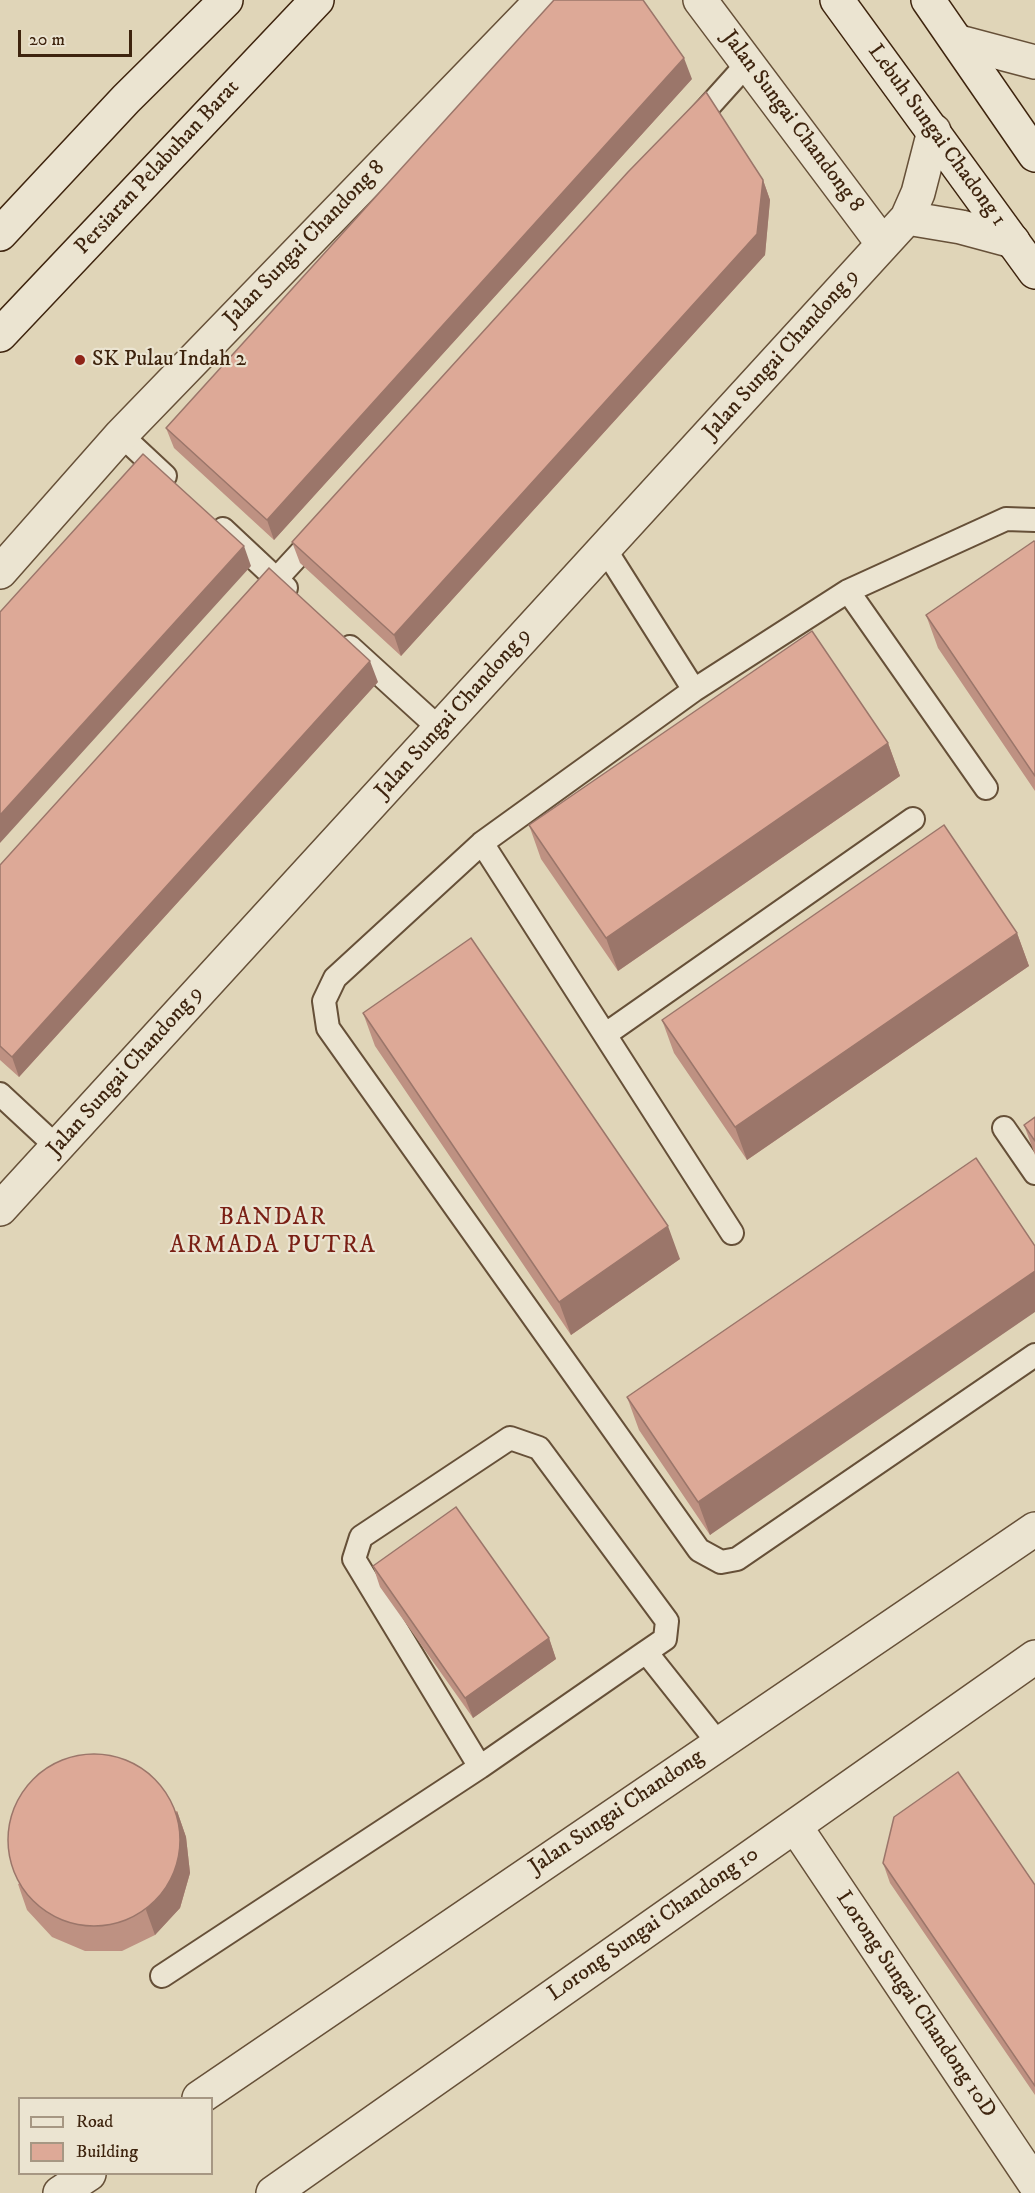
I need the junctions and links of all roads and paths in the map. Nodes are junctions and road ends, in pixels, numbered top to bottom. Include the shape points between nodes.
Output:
1 (226, 0) edge
2 (317, 0) edge
3 (542, 0) edge
4 (700, 0) edge
5 (837, 0) edge
6 (928, 0) edge
7 (959, 42) junction
8 (1035, 62) edge
9 (747, 64) junction
10 (934, 131) junction
11 (675, 143) edge
12 (1035, 154) edge
13 (908, 218) junction
14 (0, 234) edge
15 (1013, 241) junction
16 (883, 244) junction
17 (1035, 273) edge
18 (0, 335) edge
19 (121, 435) junction
20 (182, 491) edge
21 (207, 515) edge
22 (332, 518) edge
23 (1035, 520) edge
24 (605, 549) junction
25 (0, 572) edge
26 (276, 579) junction
27 (848, 591) junction
28 (302, 603) edge
29 (245, 613) edge
30 (337, 634) edge
31 (694, 690) junction
32 (440, 729) junction
33 (986, 788) dead end
34 (913, 819) dead end
35 (482, 843) junction
36 (606, 1034) junction
37 (0, 1094) edge
38 (1004, 1128) dead end
39 (57, 1147) junction
40 (1035, 1173) edge
41 (0, 1209) edge
42 (732, 1233) dead end
43 (1035, 1356) edge
44 (1035, 1528) edge
45 (646, 1652) junction
46 (1035, 1658) edge
47 (719, 1744) junction
48 (480, 1767) junction
49 (795, 1826) junction
50 (162, 1976) dead end
51 (200, 2097) edge
52 (87, 2175) edge
53 (1035, 2184) edge
54 (60, 2193) edge
55 (273, 2193) edge

1 - 14 street via 126,99
2 - 18 street, Persiaran Pelabuhan Barat
3 - 19 street, Jalan Sungai Chandong 8
4 - 9 street, Jalan Sungai Chandong 8
5 - 10 street, Lebuh Sungai Chadong 1
6 - 7 street
7 - 8 street
7 - 12 street
9 - 11 lane
9 - 16 street, Jalan Sungai Chandong 8
10 - 13 street, Jalan Sungai Chandong 9
10 - 15 street, Lebuh Sungai Chadong 1
13 - 15 street
13 - 16 street, Jalan Sungai Chandong 9
15 - 17 street, Lebuh Sungai Chadong 1
16 - 24 street, Jalan Sungai Chandong 9
19 - 20 lane
19 - 25 street, Jalan Sungai Chandong 8
21 - 26 lane
22 - 26 lane
23 - 27 lane via 1006,519
24 - 31 lane
24 - 32 street, Jalan Sungai Chandong 9
26 - 28 lane
26 - 29 lane
27 - 31 lane
27 - 33 lane
30 - 32 lane
31 - 35 lane
32 - 39 street, Jalan Sungai Chandong 9
34 - 36 lane
35 - 36 lane
35 - 43 lane via 335,978 324,1001 328,1028 699,1550 721,1562 737,1559
36 - 42 lane
37 - 39 lane
38 - 40 lane
39 - 41 street, Jalan Sungai Chandong 9
44 - 47 street, Jalan Sungai Chandong
45 - 47 lane
45 - 48 lane
45 - 48 lane via 665,1639 667,1621 539,1448 510,1438 362,1537 354,1559
46 - 49 street, Lorong Sungai Chandong 10
47 - 51 street, Jalan Sungai Chandong
48 - 50 lane
49 - 53 street, Lorong Sungai Chandong 10D
49 - 55 street, Lorong Sungai Chandong 10
52 - 54 street

